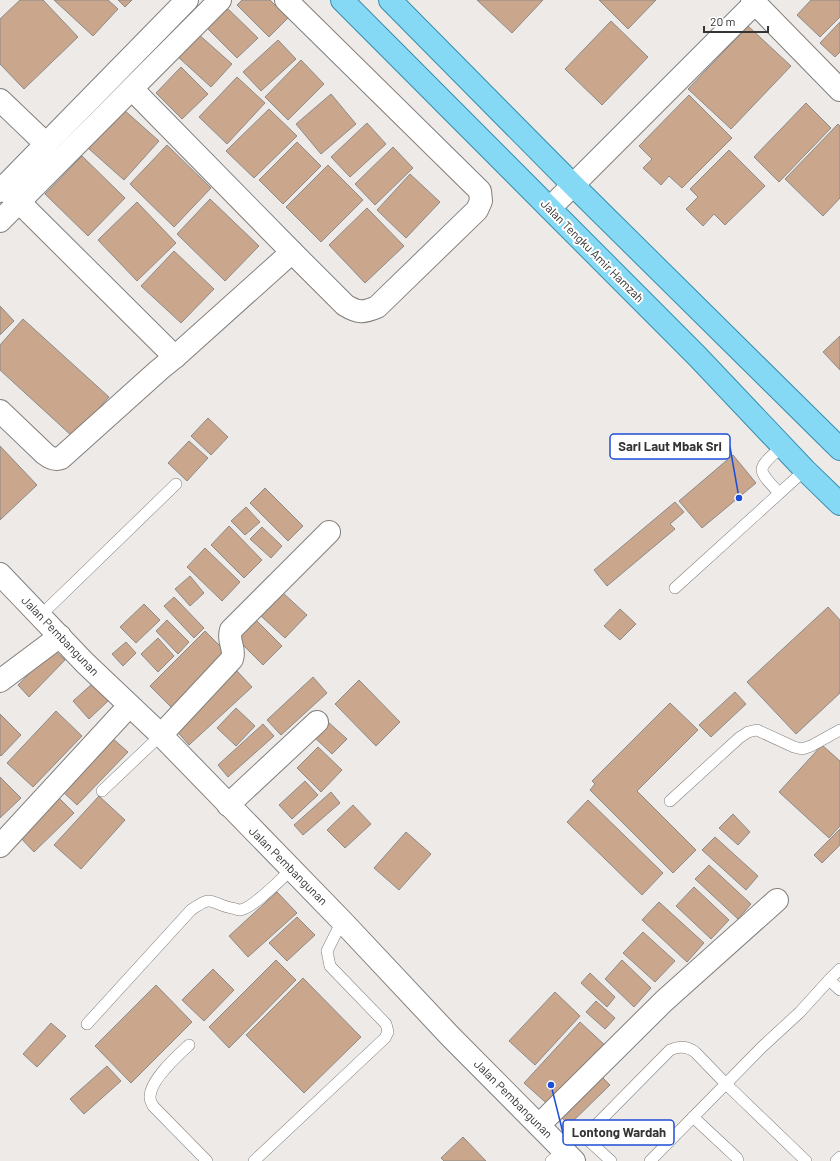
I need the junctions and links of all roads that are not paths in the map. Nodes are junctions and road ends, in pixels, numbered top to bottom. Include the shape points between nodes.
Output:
1 (187, 0) edge
2 (220, 0) edge
3 (286, 0) edge
4 (342, 0) edge
5 (390, 0) edge
6 (754, 2) edge
7 (132, 89) junction
8 (840, 90) edge
9 (0, 100) edge
10 (46, 144) junction
11 (573, 185) junction
12 (2, 189) edge
13 (19, 203) junction
14 (550, 208) junction
15 (0, 221) edge
16 (292, 252) junction
17 (176, 357) junction
18 (0, 410) edge
19 (782, 446) junction
20 (840, 449) edge
21 (805, 470) junction
22 (176, 484) dead end
23 (779, 493) junction
24 (840, 504) edge
25 (329, 532) dead end
26 (0, 574) edge
27 (675, 588) dead end
28 (41, 615) junction
29 (60, 636) junction
30 (0, 681) edge
31 (129, 706) junction
32 (317, 722) dead end
33 (840, 730) edge
34 (161, 735) junction
35 (102, 791) dead end
36 (670, 801) dead end
37 (228, 805) junction
38 (0, 846) edge
39 (291, 870) junction
40 (777, 900) dead end
41 (342, 921) junction
42 (840, 969) edge
43 (828, 980) junction
44 (840, 990) edge
45 (87, 1024) dead end
46 (189, 1045) dead end
47 (726, 1084) junction
48 (693, 1117) junction
49 (539, 1125) junction
50 (840, 1156) edge
51 (563, 1158) edge
52 (207, 1161) edge
53 (254, 1161) edge
54 (611, 1161) edge
55 (650, 1161) edge
56 (738, 1161) edge
57 (806, 1161) edge
58 (836, 1161) edge

1 - 10 street
2 - 7 street
3 - 16 street via 480,191 481,195 477,210 377,306 366,312 355,311 345,304
4 - 14 main road, Jalan Tengku Amir Hamzah
5 - 11 main road
6 - 8 street
6 - 11 street
7 - 13 street
7 - 16 street
9 - 10 street
10 - 12 street
11 - 14 street
11 - 20 main road
12 - 13 street
13 - 15 street
13 - 17 street
14 - 19 main road, Jalan Tengku Amir Hamzah
16 - 17 street
17 - 18 street via 58,459 45,454
19 - 21 main road, Jalan Tengku Amir Hamzah
19 - 23 lane via 763,466 762,471 763,476
21 - 23 lane
21 - 24 main road, Jalan Tengku Amir Hamzah
22 - 28 lane
23 - 27 lane
25 - 34 street via 231,630 229,636 233,651 232,659
26 - 28 street, Jalan Pembangunan
28 - 29 street, Jalan Pembangunan
29 - 30 street
29 - 31 street, Jalan Pembangunan
31 - 34 street, Jalan Pembangunan
31 - 38 street
32 - 37 street
33 - 36 lane via 802,749 757,730 748,732
34 - 35 lane
34 - 37 street, Jalan Pembangunan
37 - 39 street, Jalan Pembangunan
39 - 41 street, Jalan Pembangunan
39 - 45 lane via 252,905 241,910 213,900 191,910
40 - 49 street via 664,1001
41 - 49 street, Jalan Pembangunan via 450,1036
41 - 53 lane via 327,951 330,966 386,1024 388,1032 385,1038
42 - 43 lane
43 - 44 lane
43 - 47 lane via 800,1012
46 - 52 lane via 162,1072 152,1086 150,1098 154,1106
47 - 48 lane
47 - 54 lane via 690,1048 677,1047 670,1050 586,1136
47 - 57 lane
48 - 55 lane
48 - 56 lane
49 - 51 street, Jalan Pembangunan
50 - 58 lane

